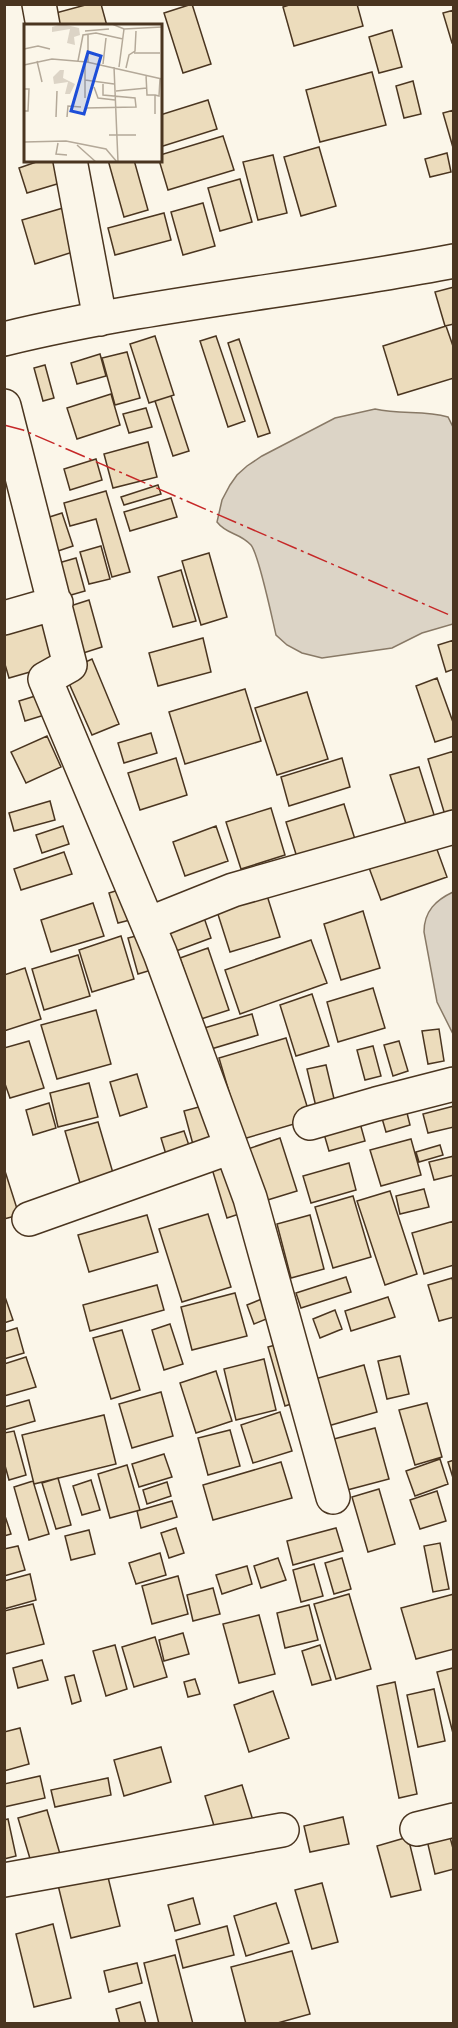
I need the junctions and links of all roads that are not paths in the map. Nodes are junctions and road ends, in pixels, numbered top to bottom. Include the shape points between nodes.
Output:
1 (39, 4) edge
2 (43, 24) edge
3 (70, 162) edge
4 (453, 261) edge
5 (100, 319) junction
6 (4, 339) edge
7 (4, 406) edge
8 (56, 603) junction
9 (4, 618) edge
10 (453, 827) edge
11 (148, 924) junction
12 (453, 1084) edge
13 (310, 1123) dead end
14 (231, 1147) junction
15 (29, 1219) dead end
16 (333, 1497) dead end
17 (453, 1820) edge
18 (417, 1829) dead end
19 (282, 1830) dead end
20 (4, 1880) edge

1 - 2 street
3 - 5 street
4 - 5 street
5 - 6 street
7 - 8 street
8 - 9 street
8 - 11 street via 70,664 45,679
10 - 11 street via 233,890
11 - 14 street
12 - 13 street
14 - 15 street
14 - 16 street via 250,1198
17 - 18 street
19 - 20 street

